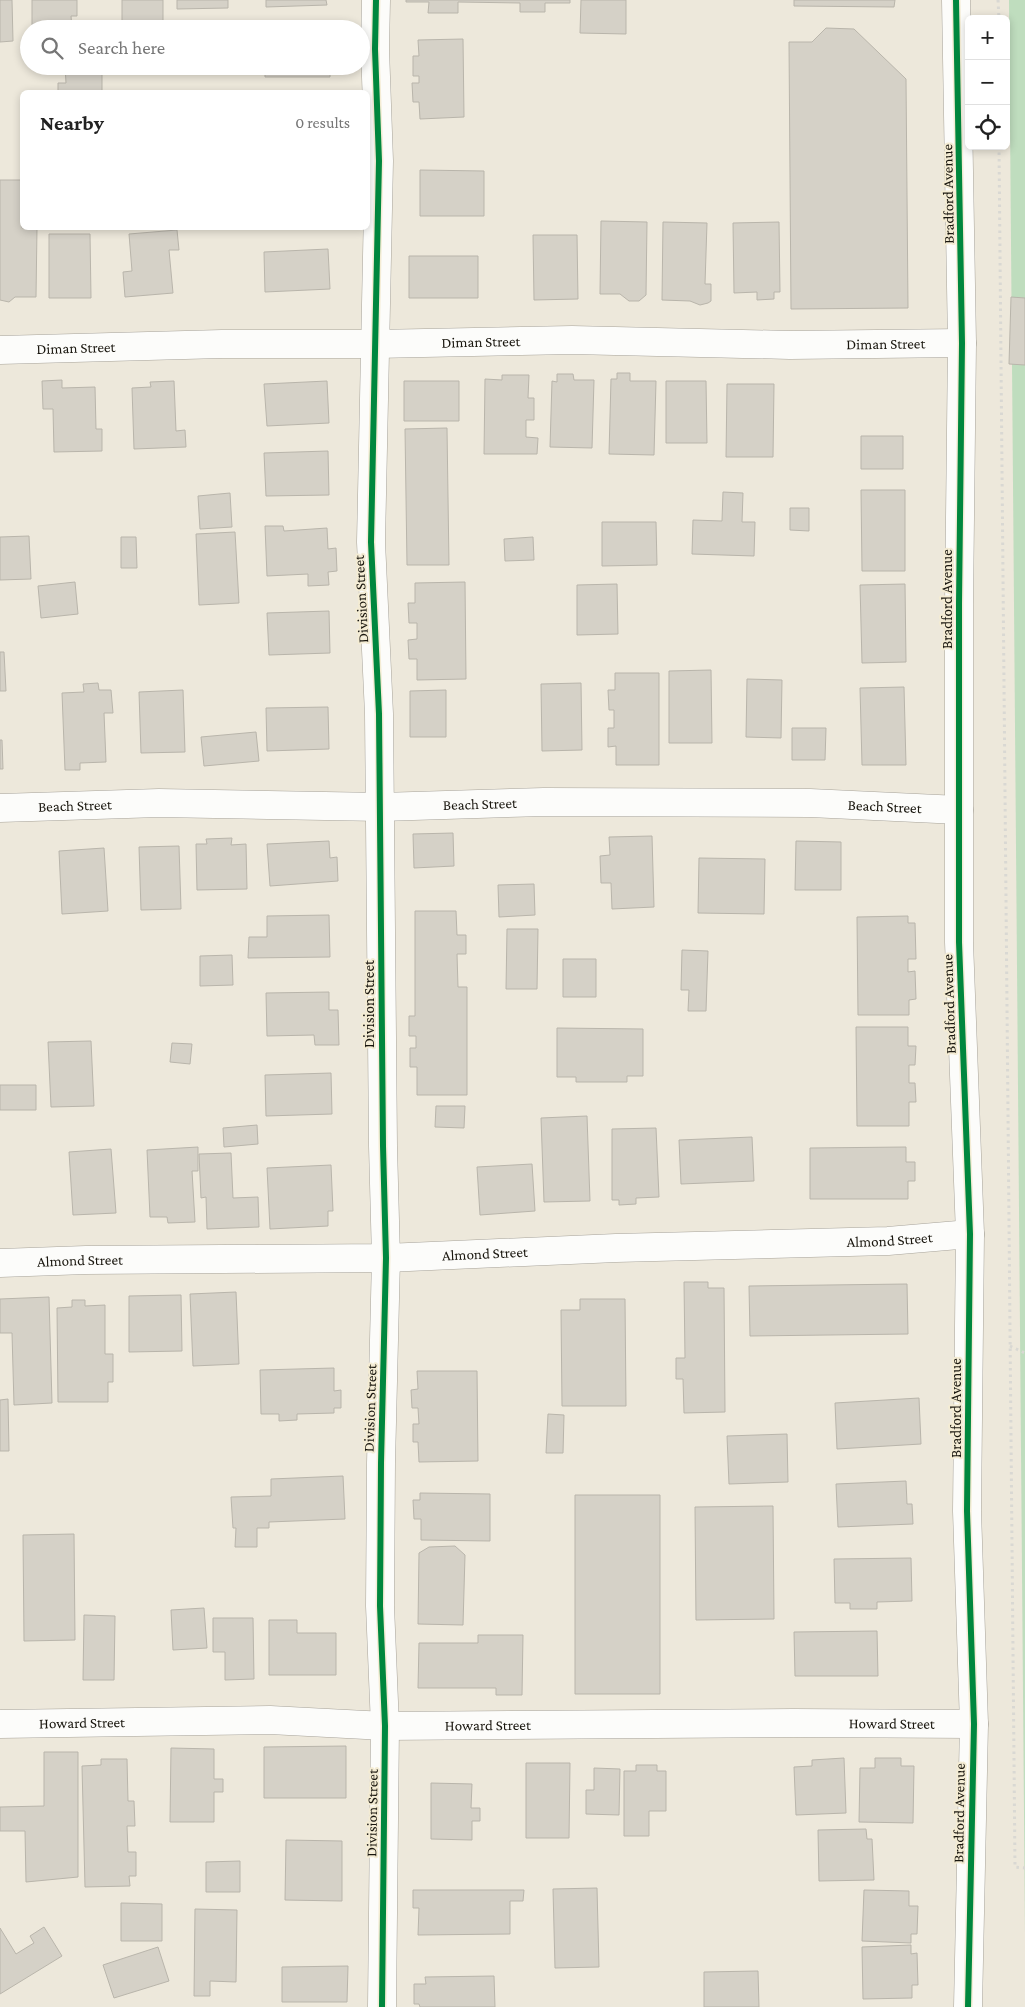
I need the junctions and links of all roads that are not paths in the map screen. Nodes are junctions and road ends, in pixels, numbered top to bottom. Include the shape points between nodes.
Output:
1 (376, 0) edge
2 (956, 0) edge
3 (962, 343) junction
4 (375, 344) junction
5 (0, 350) edge
6 (381, 807) junction
7 (0, 808) edge
8 (959, 810) junction
9 (970, 1234) junction
10 (386, 1258) junction
11 (0, 1264) edge
12 (0, 1724) edge
13 (974, 1724) junction
14 (385, 1726) junction
15 (382, 2007) edge
16 (968, 2007) edge

1 - 4 street, Division Street via 379,161
2 - 3 street, Bradford Avenue
3 - 4 street, Diman Street via 790,345 572,340
3 - 8 street, Bradford Avenue
4 - 5 street, Diman Street
4 - 6 street, Division Street via 371,542
6 - 7 street, Beach Street via 159,803
6 - 8 street, Beach Street via 544,802 810,802
6 - 10 street, Division Street
8 - 9 street, Bradford Avenue via 959,942
9 - 10 street, Almond Street via 888,1241
9 - 13 street, Bradford Avenue via 968,1511
10 - 11 street, Almond Street via 86,1260
10 - 14 street, Division Street via 380,1596
12 - 14 street, Howard Street via 270,1720
13 - 14 street, Howard Street
13 - 16 street, Bradford Avenue
14 - 15 street, Division Street

